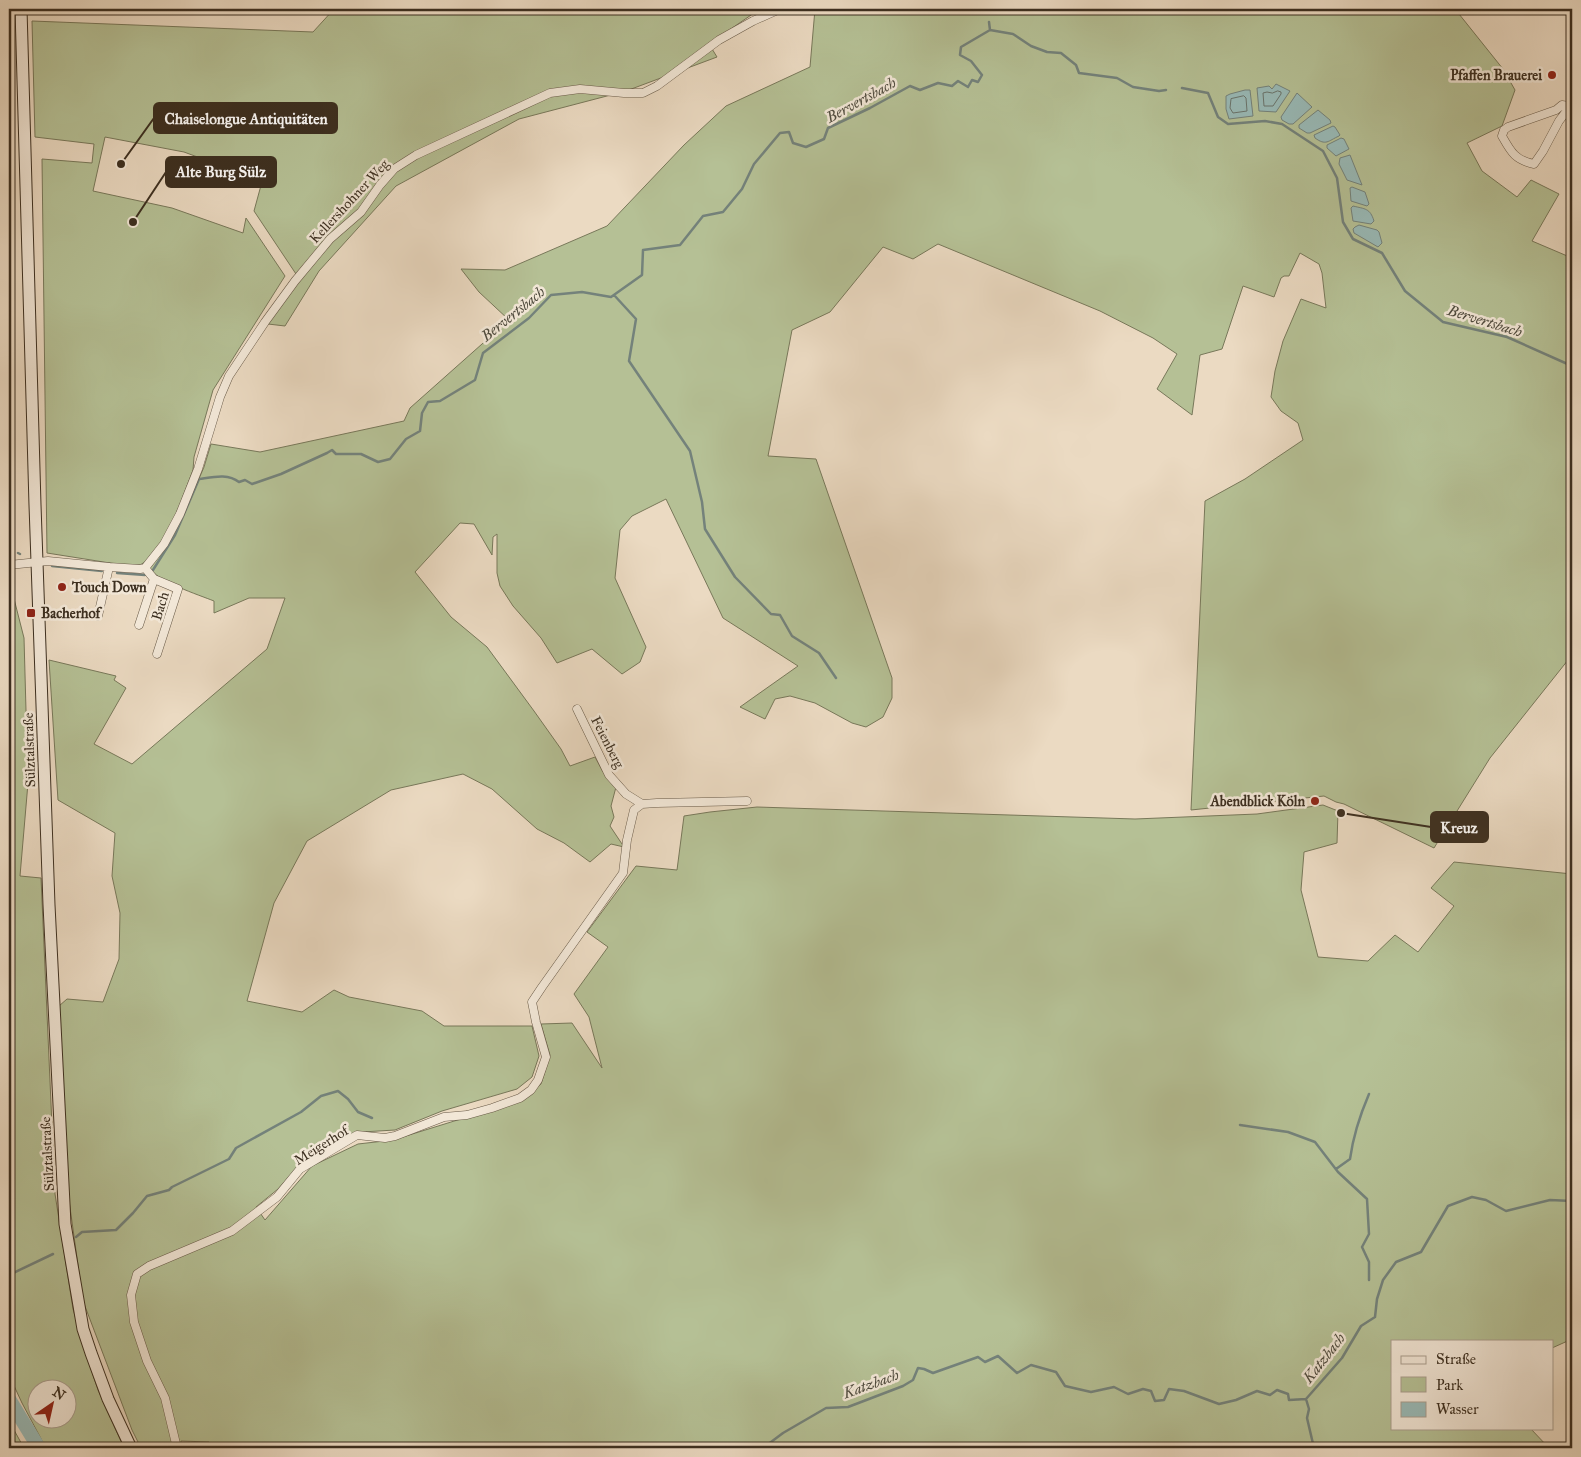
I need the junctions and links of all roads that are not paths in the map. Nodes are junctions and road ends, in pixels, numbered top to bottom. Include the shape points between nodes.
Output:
1 (21, 9) edge
2 (780, 9) edge
3 (1571, 105) edge
4 (37, 561) junction
5 (9, 565) edge
6 (109, 568) junction
7 (145, 568) junction
8 (154, 579) junction
9 (98, 616) dead end
10 (139, 625) dead end
11 (157, 654) dead end
12 (577, 709) dead end
13 (747, 801) dead end
14 (642, 804) junction
15 (131, 1448) edge
16 (178, 1448) edge

1 - 4 main road, Sülztalstraße
2 - 7 street, Kellershohner Weg via 719,40 643,93 580,89 550,93 416,155 394,169 361,212 330,239 295,281 229,376 180,514 164,544
3 - 3 street via 1562,105 1504,130 1502,136 1512,154 1534,164
4 - 5 street
4 - 6 street
4 - 15 main road, Sülztalstraße via 49,905 65,1224 83,1329 103,1387
6 - 7 street
6 - 9 street
7 - 8 street, Bach
8 - 10 street, Bach
8 - 11 street, Bach via 178,589
12 - 14 street, Feienberg via 609,774 626,794
13 - 14 street
14 - 16 street, Meigerhof via 634,810 623,873 532,1002 546,1057 531,1090 520,1098 492,1108 444,1118 395,1136 357,1136 300,1169 277,1197 232,1231 137,1274 132,1295 134,1322 147,1362 164,1398

